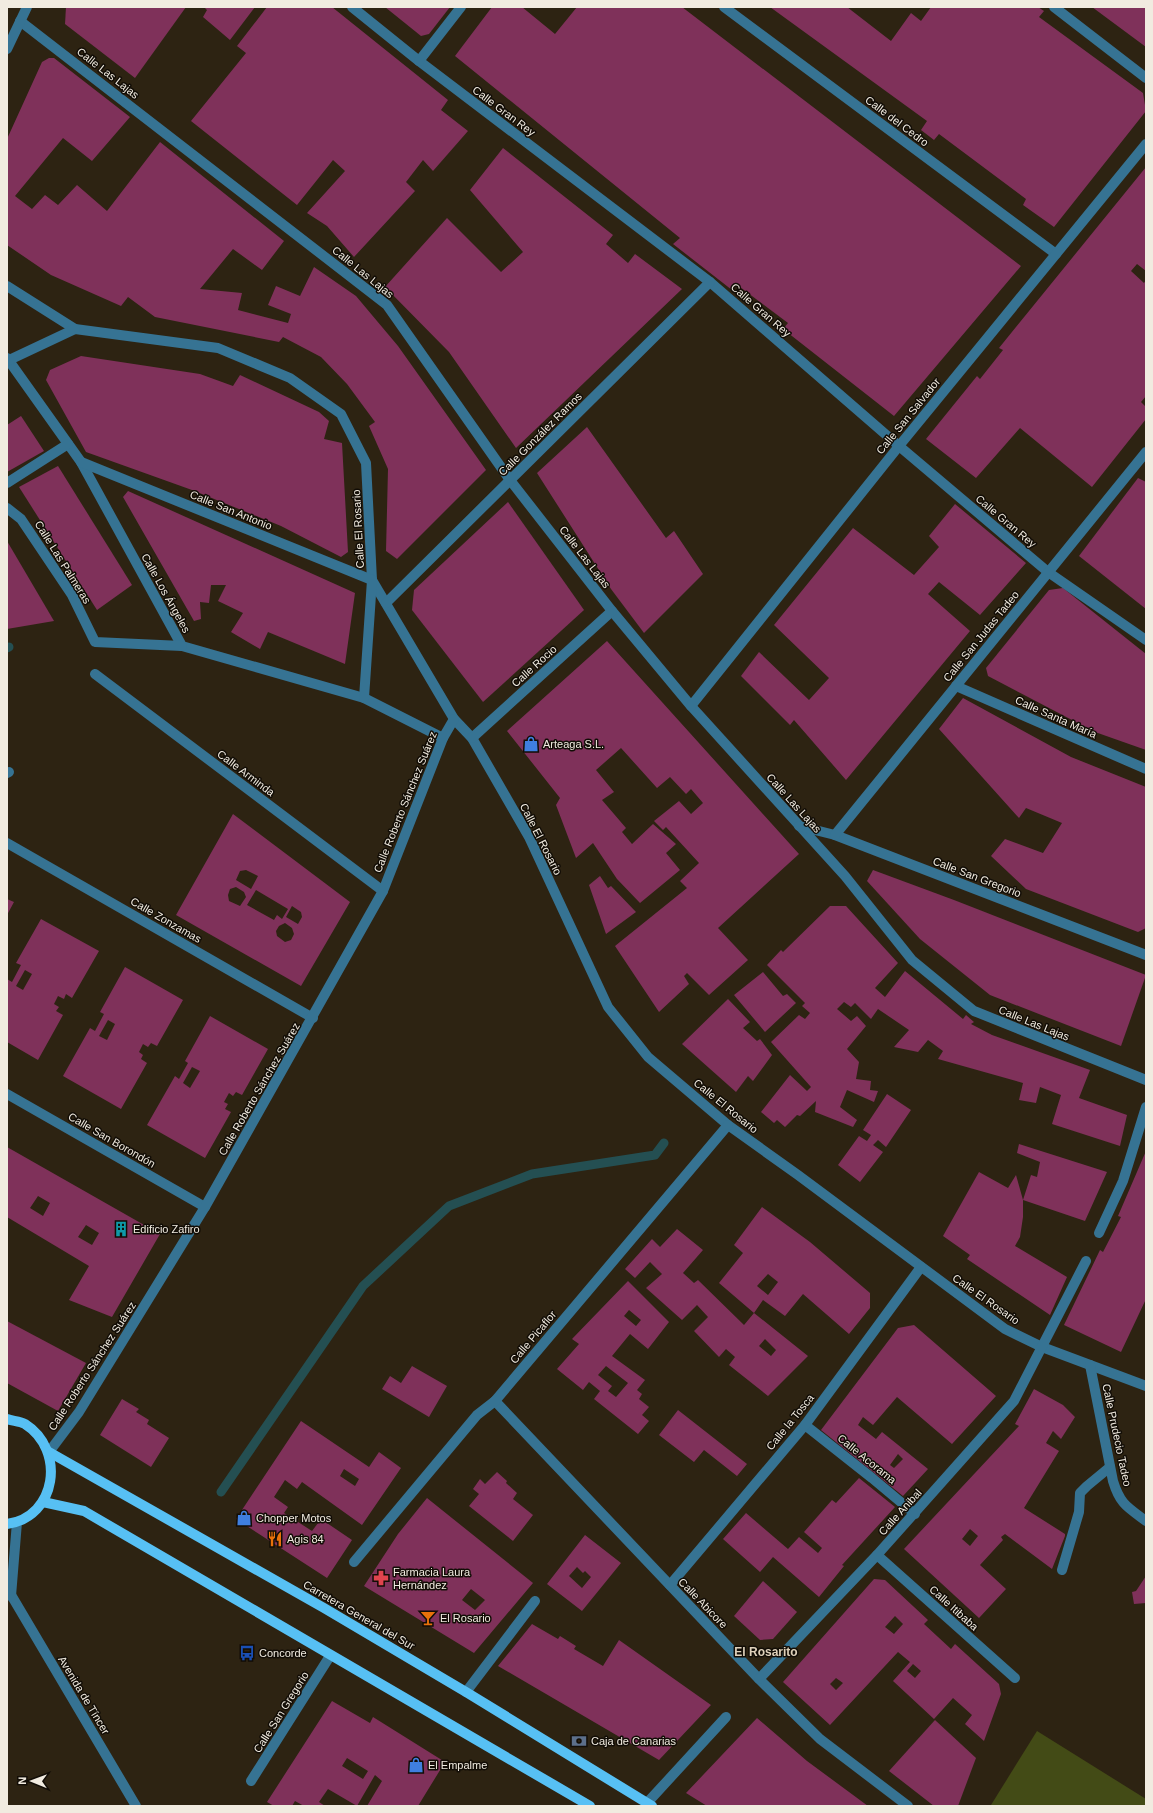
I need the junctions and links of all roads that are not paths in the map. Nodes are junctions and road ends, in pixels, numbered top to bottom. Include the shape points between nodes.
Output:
1 (27, 7) edge
2 (352, 7) edge
3 (461, 7) edge
4 (724, 7) edge
5 (1054, 7) edge
6 (20, 21) junction
7 (7, 49) edge
8 (419, 61) junction
9 (1146, 78) edge
10 (1146, 144) edge
11 (1056, 254) junction
12 (710, 282) junction
13 (7, 286) edge
14 (75, 329) junction
15 (7, 360) edge
16 (68, 444) junction
17 (899, 446) junction
18 (1145, 456) edge
19 (81, 462) junction
20 (510, 480) junction
21 (7, 483) edge
22 (7, 508) edge
23 (1048, 572) junction
24 (372, 580) junction
25 (386, 603) junction
26 (612, 611) junction
27 (1146, 640) edge
28 (182, 646) junction
29 (95, 674) dead end
30 (956, 686) junction
31 (364, 698) junction
32 (691, 706) junction
33 (454, 719) junction
34 (443, 738) junction
35 (472, 738) junction
36 (1146, 769) edge
37 (799, 826) junction
38 (835, 835) junction
39 (7, 843) edge
40 (383, 891) junction
41 (1146, 955) edge
42 (312, 1018) junction
43 (1146, 1080) edge
44 (7, 1094) edge
45 (1146, 1107) edge
46 (728, 1126) junction
47 (205, 1207) junction
48 (1099, 1233) dead end
49 (1086, 1261) dead end
50 (921, 1268) junction
51 (1042, 1347) junction
52 (1090, 1366) junction
53 (1146, 1386) edge
54 (495, 1401) junction
55 (7, 1419) edge
56 (805, 1425) junction
57 (49, 1452) junction
58 (1110, 1467) junction
59 (43, 1502) junction
60 (914, 1514) junction
61 (1146, 1522) edge
62 (12, 1523) edge
63 (877, 1555) junction
64 (354, 1562) dead end
65 (1062, 1570) dead end
66 (670, 1585) junction
67 (9, 1592) edge
68 (535, 1601) dead end
69 (330, 1656) junction
70 (1015, 1678) dead end
71 (759, 1679) junction
72 (466, 1692) junction
73 (726, 1717) dead end
74 (251, 1781) dead end
75 (650, 1804) edge
76 (136, 1806) edge
77 (590, 1806) edge
78 (908, 1806) edge

1 - 6 street
2 - 8 street, Calle Gran Rey
3 - 8 street
4 - 11 street, Calle del Cedro
5 - 9 street
6 - 7 street
6 - 20 street, Calle Las Lajas via 387,305
8 - 12 street, Calle Gran Rey
10 - 11 street, Calle San Salvador
11 - 17 street, Calle San Salvador
12 - 17 street, Calle Gran Rey
12 - 20 street, Calle González Ramos
13 - 14 street, Calle El Rosario
14 - 15 street
14 - 24 street, Calle El Rosario via 218,348 290,378 341,414 366,463
15 - 16 street, Calle Los Ángeles
16 - 19 street, Calle Los Ángeles
16 - 21 street
17 - 23 street, Calle Gran Rey
17 - 32 street, Calle San Salvador
18 - 23 street, Calle San Judas Tadeo
19 - 24 street, Calle San Antonio
19 - 28 street, Calle Los Ángeles
20 - 25 street, Calle González Ramos
20 - 26 street, Calle Las Lajas
22 - 28 street, Calle Las Palmeras via 21,519 72,595 95,642
23 - 27 street, Calle Gran Rey
23 - 30 street, Calle San Judas Tadeo
24 - 25 street, Calle El Rosario
24 - 31 street
25 - 33 street, Calle El Rosario
26 - 32 street, Calle Las Lajas
26 - 35 street, Calle Rocio
28 - 31 street, Calle Los Ángeles
29 - 40 street, Calle Arminda
30 - 36 street, Calle Santa María
30 - 38 street, Calle San Judas Tadeo
31 - 34 street, Calle Los Ángeles
32 - 37 street, Calle Las Lajas
33 - 34 street, Calle Roberto Sánchez Suárez
33 - 35 street, Calle El Rosario
34 - 40 street, Calle Roberto Sánchez Suárez
35 - 46 street, Calle El Rosario via 529,837 608,1006 648,1057
37 - 38 street, Calle San Gregorio
37 - 43 street, Calle Las Lajas via 845,876 912,960 974,1011
38 - 41 street, Calle San Gregorio
39 - 42 street, Calle Zonzamas
40 - 42 street, Calle Roberto Sánchez Suárez
42 - 47 street, Calle Roberto Sánchez Suárez
44 - 47 street, Calle San Borondón
45 - 48 street via 1123,1181
46 - 50 street, Calle El Rosario
46 - 54 street, Calle Picaflor
47 - 57 street, Calle Roberto Sánchez Suárez via 79,1412
49 - 51 street, Calle Anibal
50 - 51 street, Calle El Rosario via 1005,1329
50 - 56 street, Calle la Tosca
51 - 52 street, Calle El Rosario
51 - 60 street, Calle Anibal via 1014,1401
52 - 53 street, Calle El Rosario
52 - 58 street, Calle Prudecio Tadeo
54 - 64 street, Calle Picaflor via 477,1415
54 - 66 street, Calle Abicore
55 - 57 main road via 24,1424 39,1436
56 - 60 street, Calle Acorama
56 - 66 street, Calle la Tosca
57 - 59 main road via 52,1476
57 - 72 main road, Carretera General del Sur
58 - 61 street, Calle Prudecio Tadeo via 1118,1497
58 - 65 street via 1080,1493 1079,1512
59 - 62 main road via 30,1516
59 - 69 main road via 84,1511
60 - 63 street, Calle Anibal
62 - 67 street, Avenida de Tíncer
63 - 70 street, Calle Itibaba
63 - 71 street, Calle Anibal
66 - 71 street, Calle Abicore
67 - 76 street, Avenida de Tíncer
68 - 72 street
69 - 74 street, Calle San Gregorio
69 - 77 main road
71 - 78 street, Calle Abicore via 820,1739
72 - 75 main road, Carretera General del Sur
73 - 75 street

